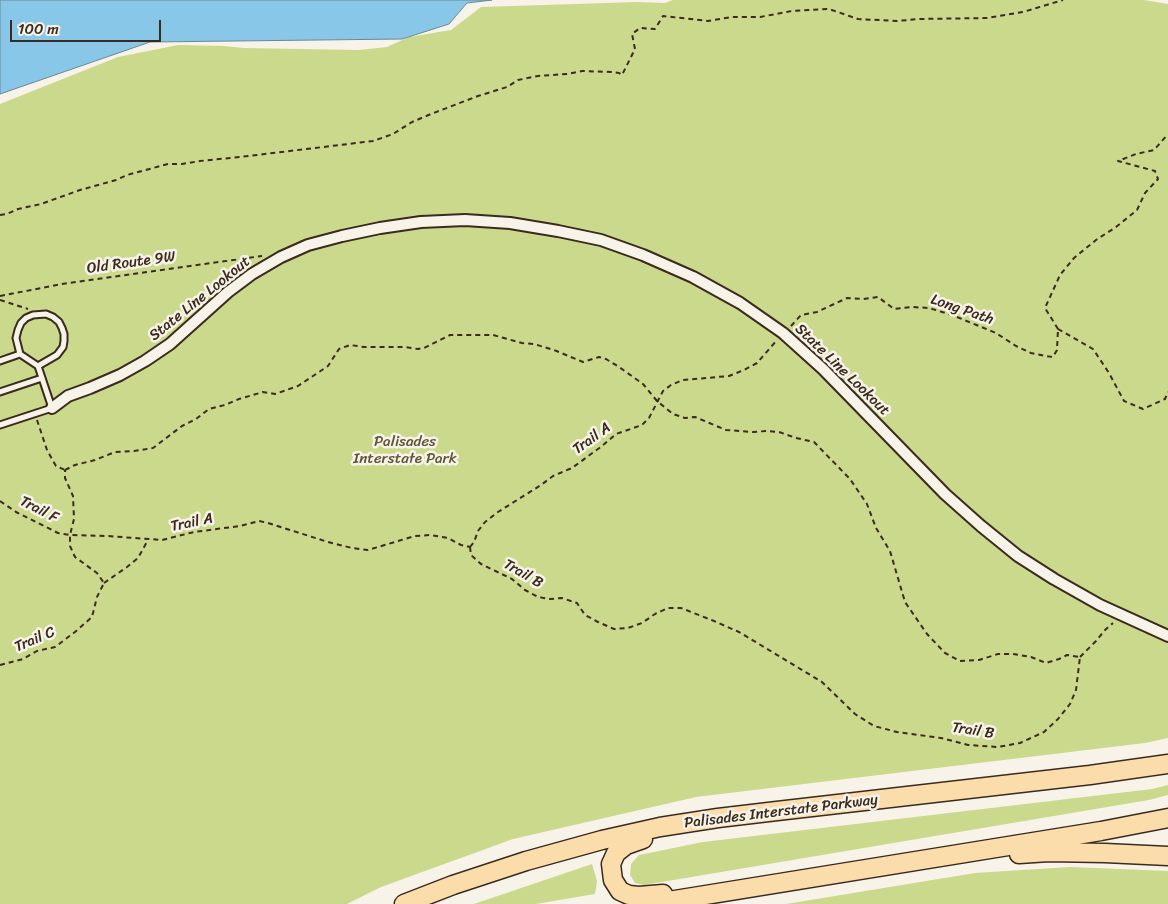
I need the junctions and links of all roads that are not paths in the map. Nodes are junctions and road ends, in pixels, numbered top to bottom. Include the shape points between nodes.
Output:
1 (20, 354) junction
2 (0, 361) edge
3 (38, 366) junction
4 (42, 378) junction
5 (0, 392) edge
6 (52, 408) junction
7 (0, 425) edge
8 (1168, 636) edge
9 (1168, 754) edge
10 (1168, 764) edge
11 (1051, 780) junction
12 (718, 818) junction
13 (1168, 818) edge
14 (1168, 856) edge
15 (867, 869) junction
16 (750, 887) junction
17 (404, 904) edge
18 (650, 904) edge

1 - 2 lane
1 - 3 lane
1 - 3 lane via 16,338 21,323 33,315 53,317 64,334 63,348
3 - 4 lane
4 - 5 lane
4 - 6 lane
6 - 7 lane
6 - 8 street, State Line Lookout via 68,396 145,361 170,344 252,274 308,245 421,222 466,220 558,230 601,240 643,255 740,303 783,333 823,369 945,494 1018,556 1078,593
9 - 11 highway
10 - 11 highway, Palisades Interstate Parkway
11 - 12 highway, Palisades Interstate Parkway
12 - 16 highway via 626,845 612,859 613,880 620,891 639,896
12 - 17 highway, Palisades Interstate Parkway via 641,831 570,848 508,866
13 - 15 highway
14 - 15 highway via 1032,853
15 - 16 highway
16 - 18 highway

